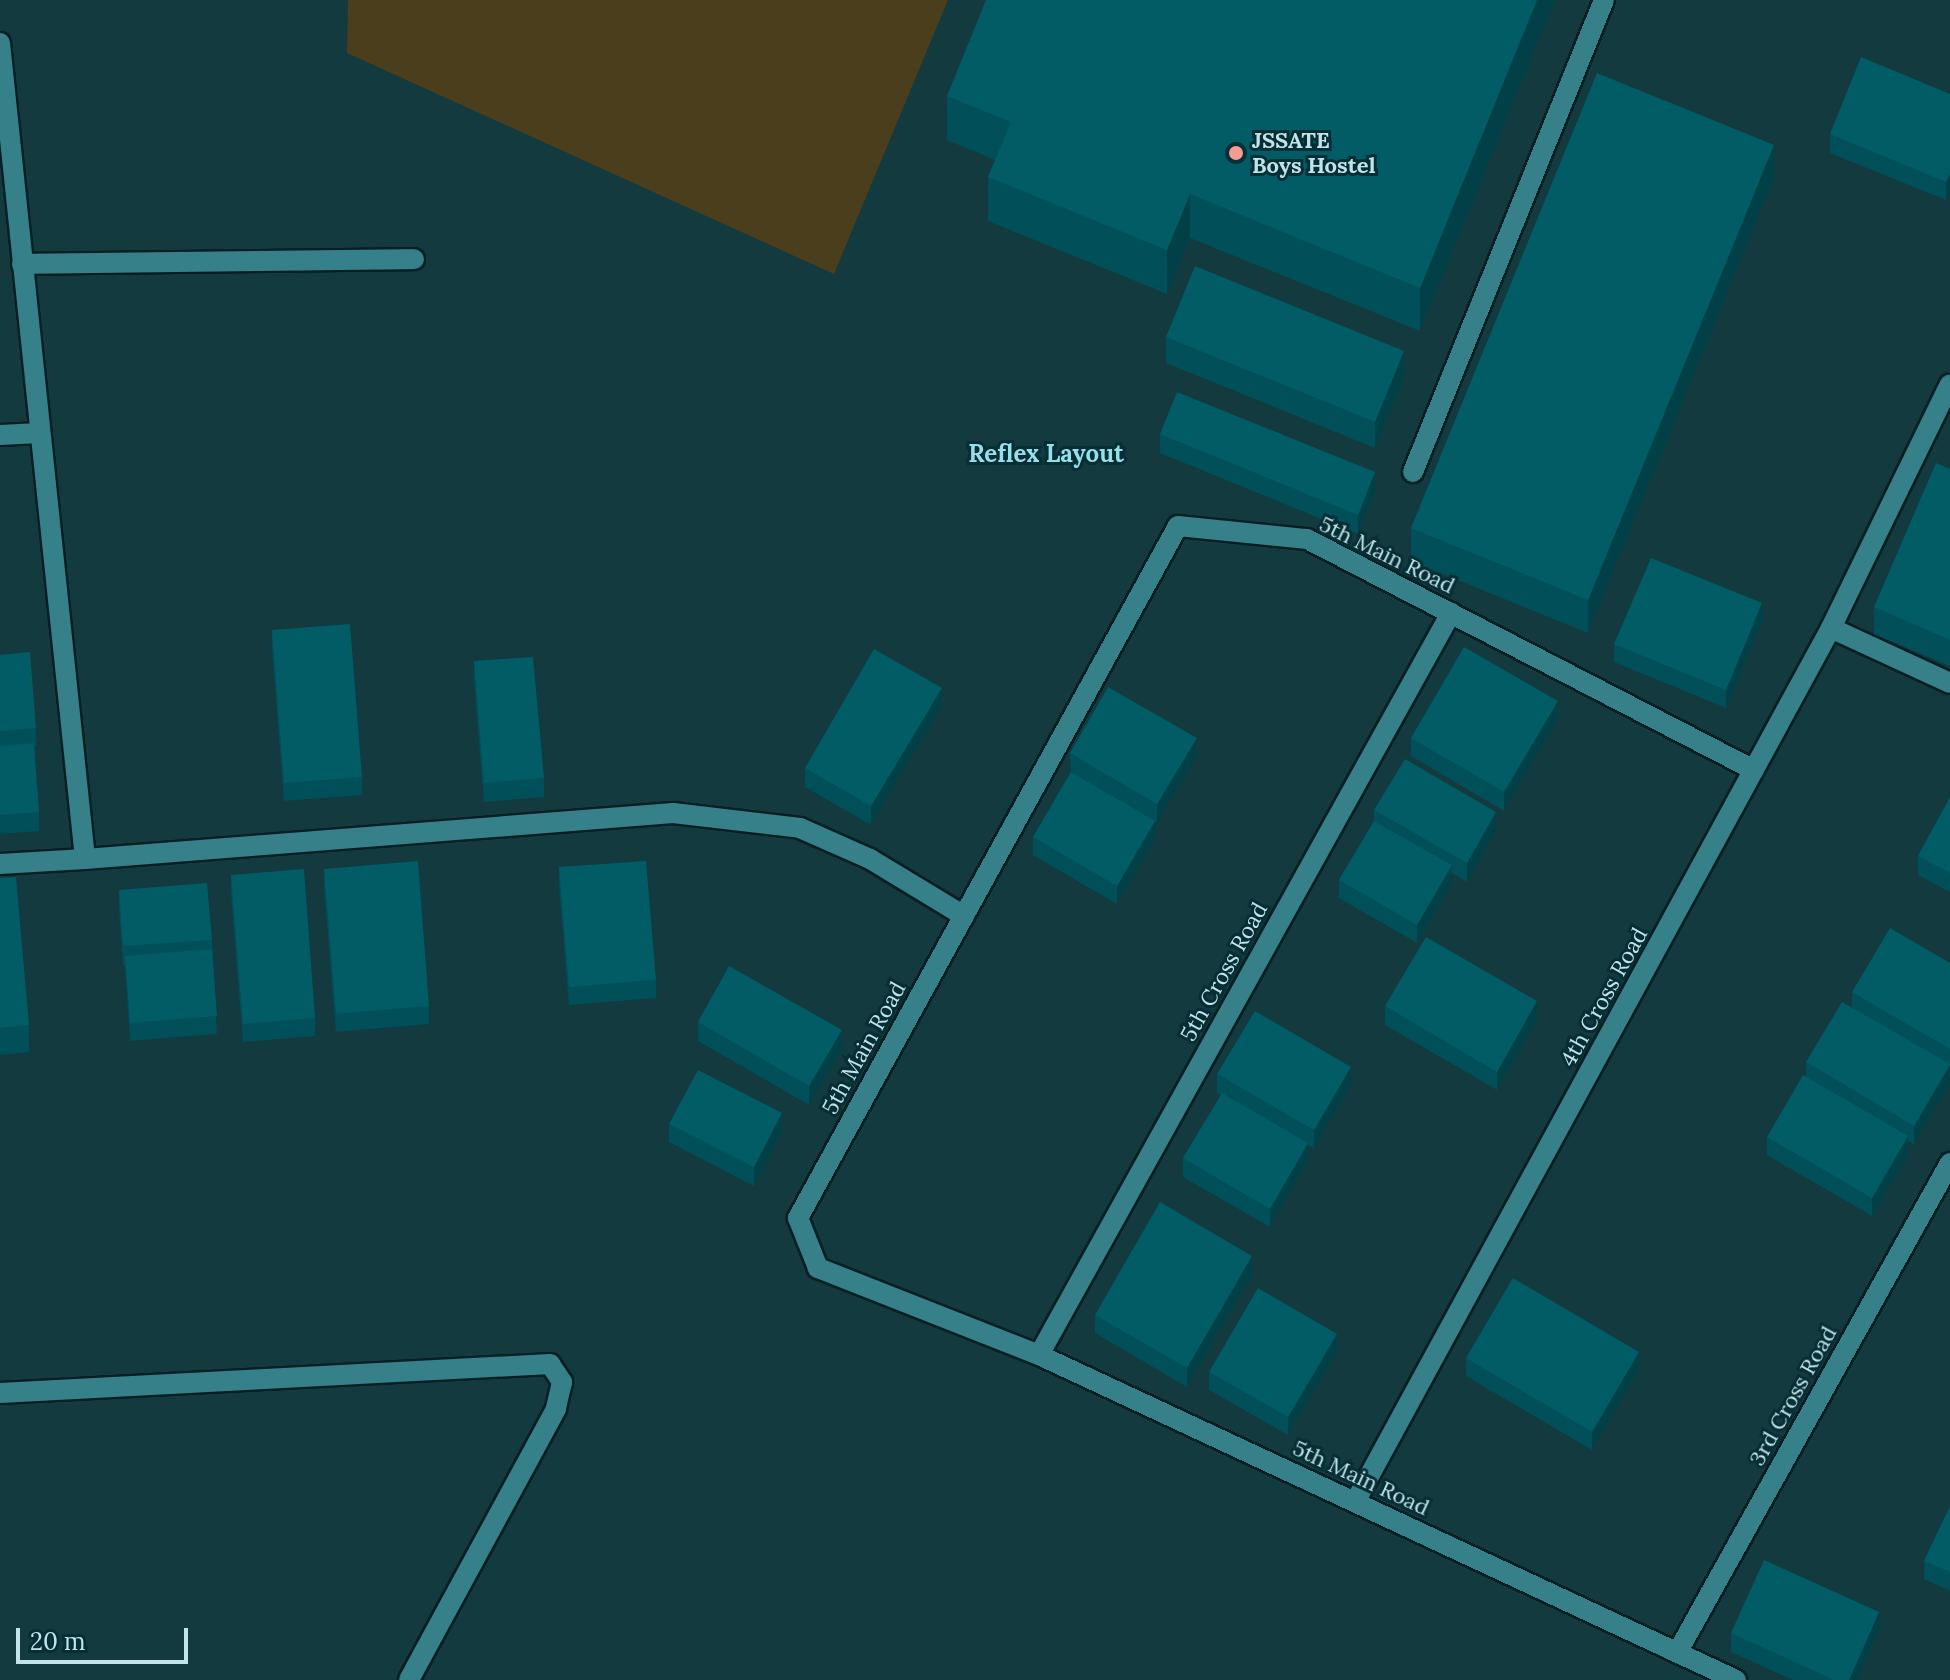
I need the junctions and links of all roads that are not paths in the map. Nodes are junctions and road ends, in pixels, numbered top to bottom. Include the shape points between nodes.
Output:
1 (1604, 0) edge
2 (0, 43) edge
3 (414, 259) dead end
4 (22, 264) junction
5 (1950, 384) edge
6 (39, 433) junction
7 (0, 435) edge
8 (1413, 472) dead end
9 (1451, 613) junction
10 (1831, 628) junction
11 (1950, 683) edge
12 (1754, 770) junction
13 (85, 859) junction
14 (0, 864) edge
15 (964, 916) junction
16 (1950, 1163) edge
17 (1039, 1355) junction
18 (0, 1393) edge
19 (1355, 1502) junction
20 (1677, 1653) junction
21 (409, 1680) edge
22 (1736, 1680) edge

1 - 8 street
2 - 4 street
3 - 4 street
4 - 6 street
5 - 10 street, 4th Cross Road
6 - 7 street
6 - 13 street
9 - 12 street, 5th Main Road
9 - 15 street, 5th Main Road via 1307,539 1178,526
9 - 17 street, 5th Cross Road
10 - 11 street
10 - 12 street, 4th Cross Road
12 - 19 street, 4th Cross Road
13 - 14 street
13 - 15 street via 673,813 800,828 870,859
15 - 17 street, 5th Main Road via 798,1218 818,1268
16 - 20 street, 3rd Cross Road
17 - 19 street, 5th Main Road
18 - 21 street via 550,1364 562,1382 556,1409
19 - 20 street, 5th Main Road
20 - 22 street, 5th Main Road

